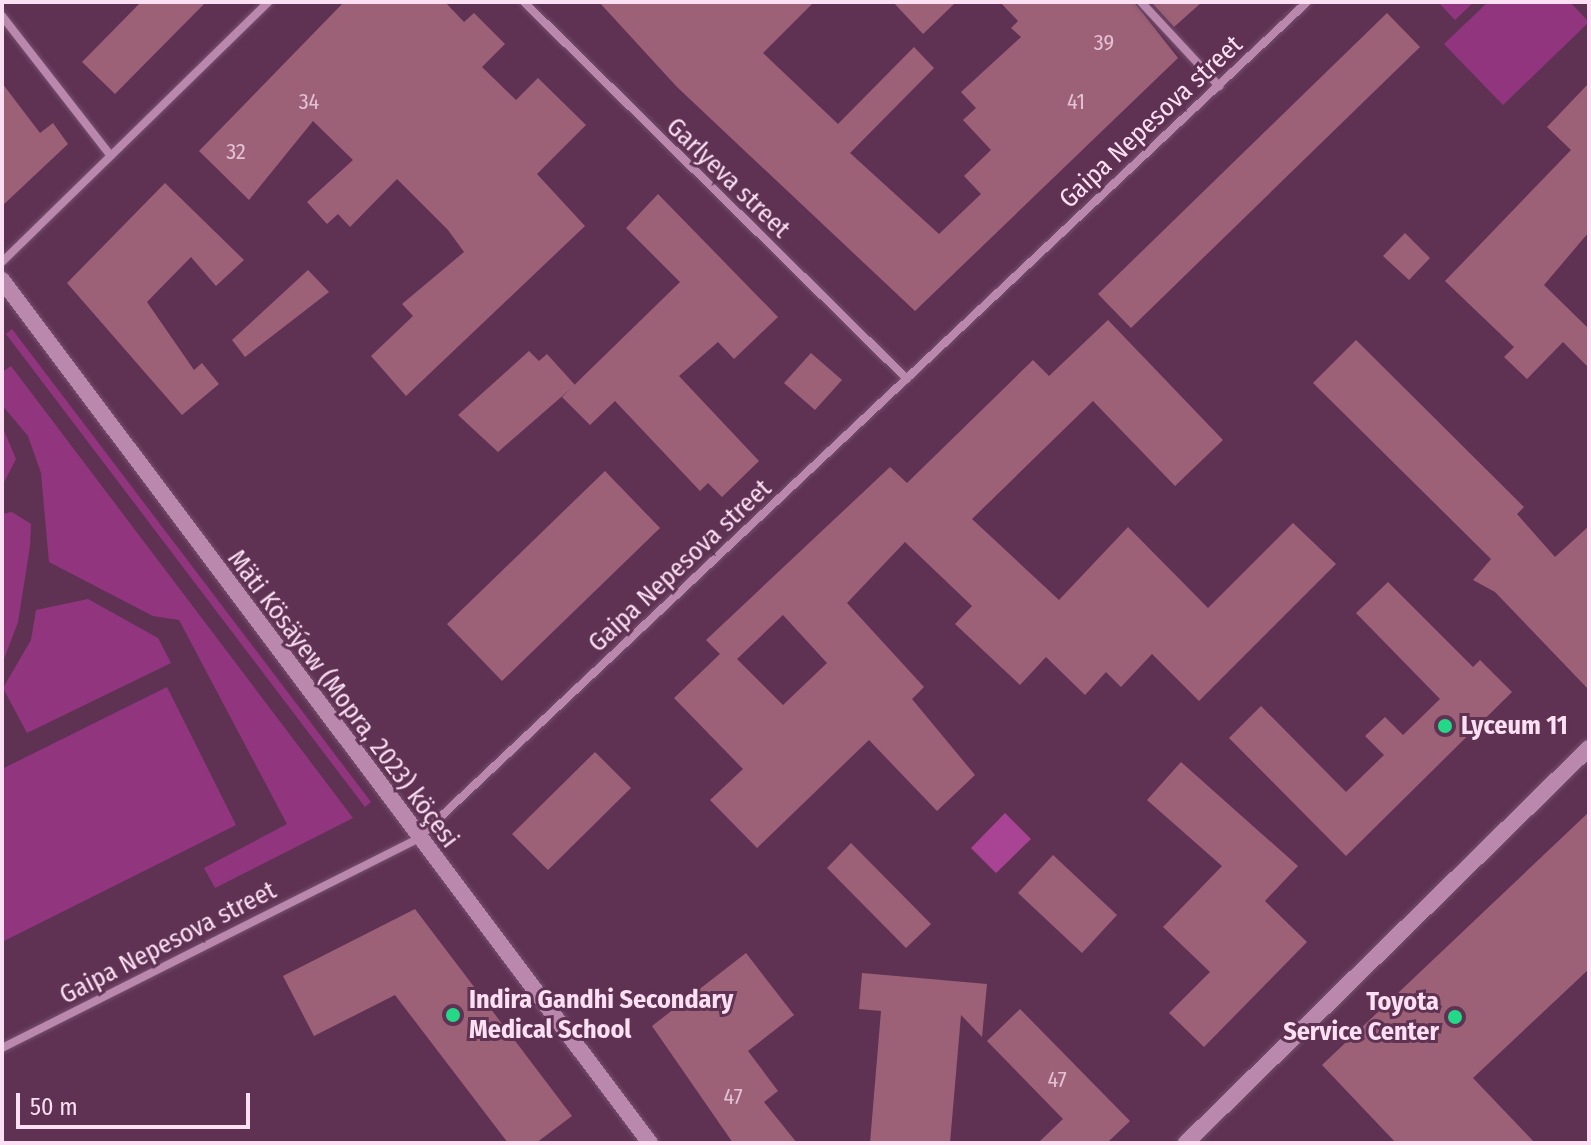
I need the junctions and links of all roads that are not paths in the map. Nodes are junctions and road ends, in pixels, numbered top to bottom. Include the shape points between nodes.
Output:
1 (268, 2) edge
2 (524, 2) edge
3 (1141, 2) edge
4 (1307, 2) edge
5 (2, 16) edge
6 (1219, 86) junction
7 (111, 156) junction
8 (2, 262) edge
9 (2, 280) edge
10 (907, 379) junction
11 (1589, 748) edge
12 (417, 839) junction
13 (2, 1048) edge
14 (650, 1143) edge
15 (1186, 1143) edge

1 - 7 street
2 - 10 street, Garlyeva street
3 - 6 street
4 - 6 street, Gaipa Nepesova street
5 - 7 street
6 - 10 street, Gaipa Nepesova street
7 - 8 street
9 - 12 street, Mäti Kösäýew (Mopra, 2023) köçesi
10 - 12 street, Gaipa Nepesova street
11 - 15 street
12 - 13 street, Gaipa Nepesova street
12 - 14 street, Mäti Kösäýew (Mopra, 2023) köçesi

